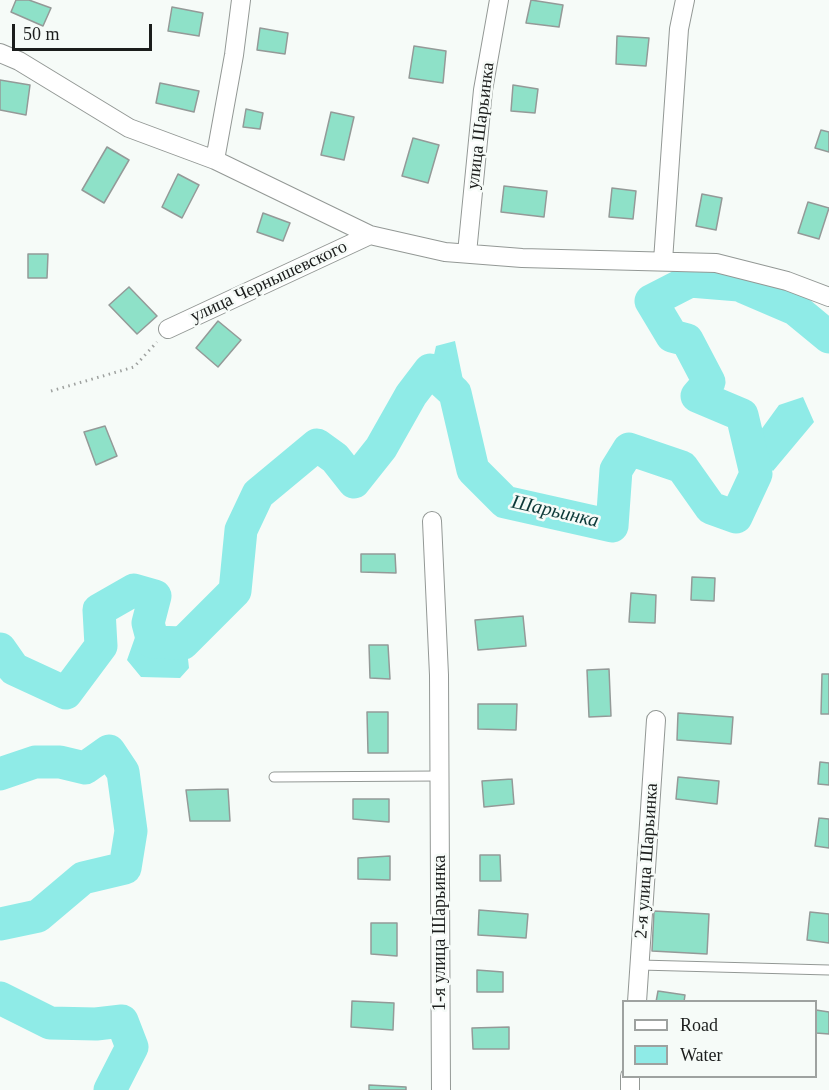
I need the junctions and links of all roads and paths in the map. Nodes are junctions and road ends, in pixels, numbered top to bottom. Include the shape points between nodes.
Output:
1 (241, 0) edge
2 (499, 0) edge
3 (686, 0) edge
4 (0, 53) edge
5 (215, 160) junction
6 (370, 235) junction
7 (467, 253) junction
8 (663, 261) junction
9 (829, 297) edge
10 (168, 329) joint
11 (51, 391) dead end
12 (432, 521) dead end
13 (656, 720) dead end
14 (438, 776) junction
15 (274, 777) dead end
16 (640, 965) junction
17 (829, 970) edge
18 (636, 1000) edge
19 (441, 1090) edge

1 - 5 street
2 - 7 street, улица Шарьинка via 483,90
3 - 8 street via 679,29
4 - 5 street via 129,128
5 - 6 street
6 - 7 street via 445,252
6 - 10 street, улица Чернышевского
7 - 8 street
8 - 9 street via 716,263 787,281
10 - 11 path via 134,367
12 - 14 street, 1-я улица Шарьинка via 439,675
13 - 16 street, 2-я улица Шарьинка
14 - 15 lane
14 - 19 street, 1-я улица Шарьинка
16 - 17 lane
16 - 18 street, 2-я улица Шарьинка

